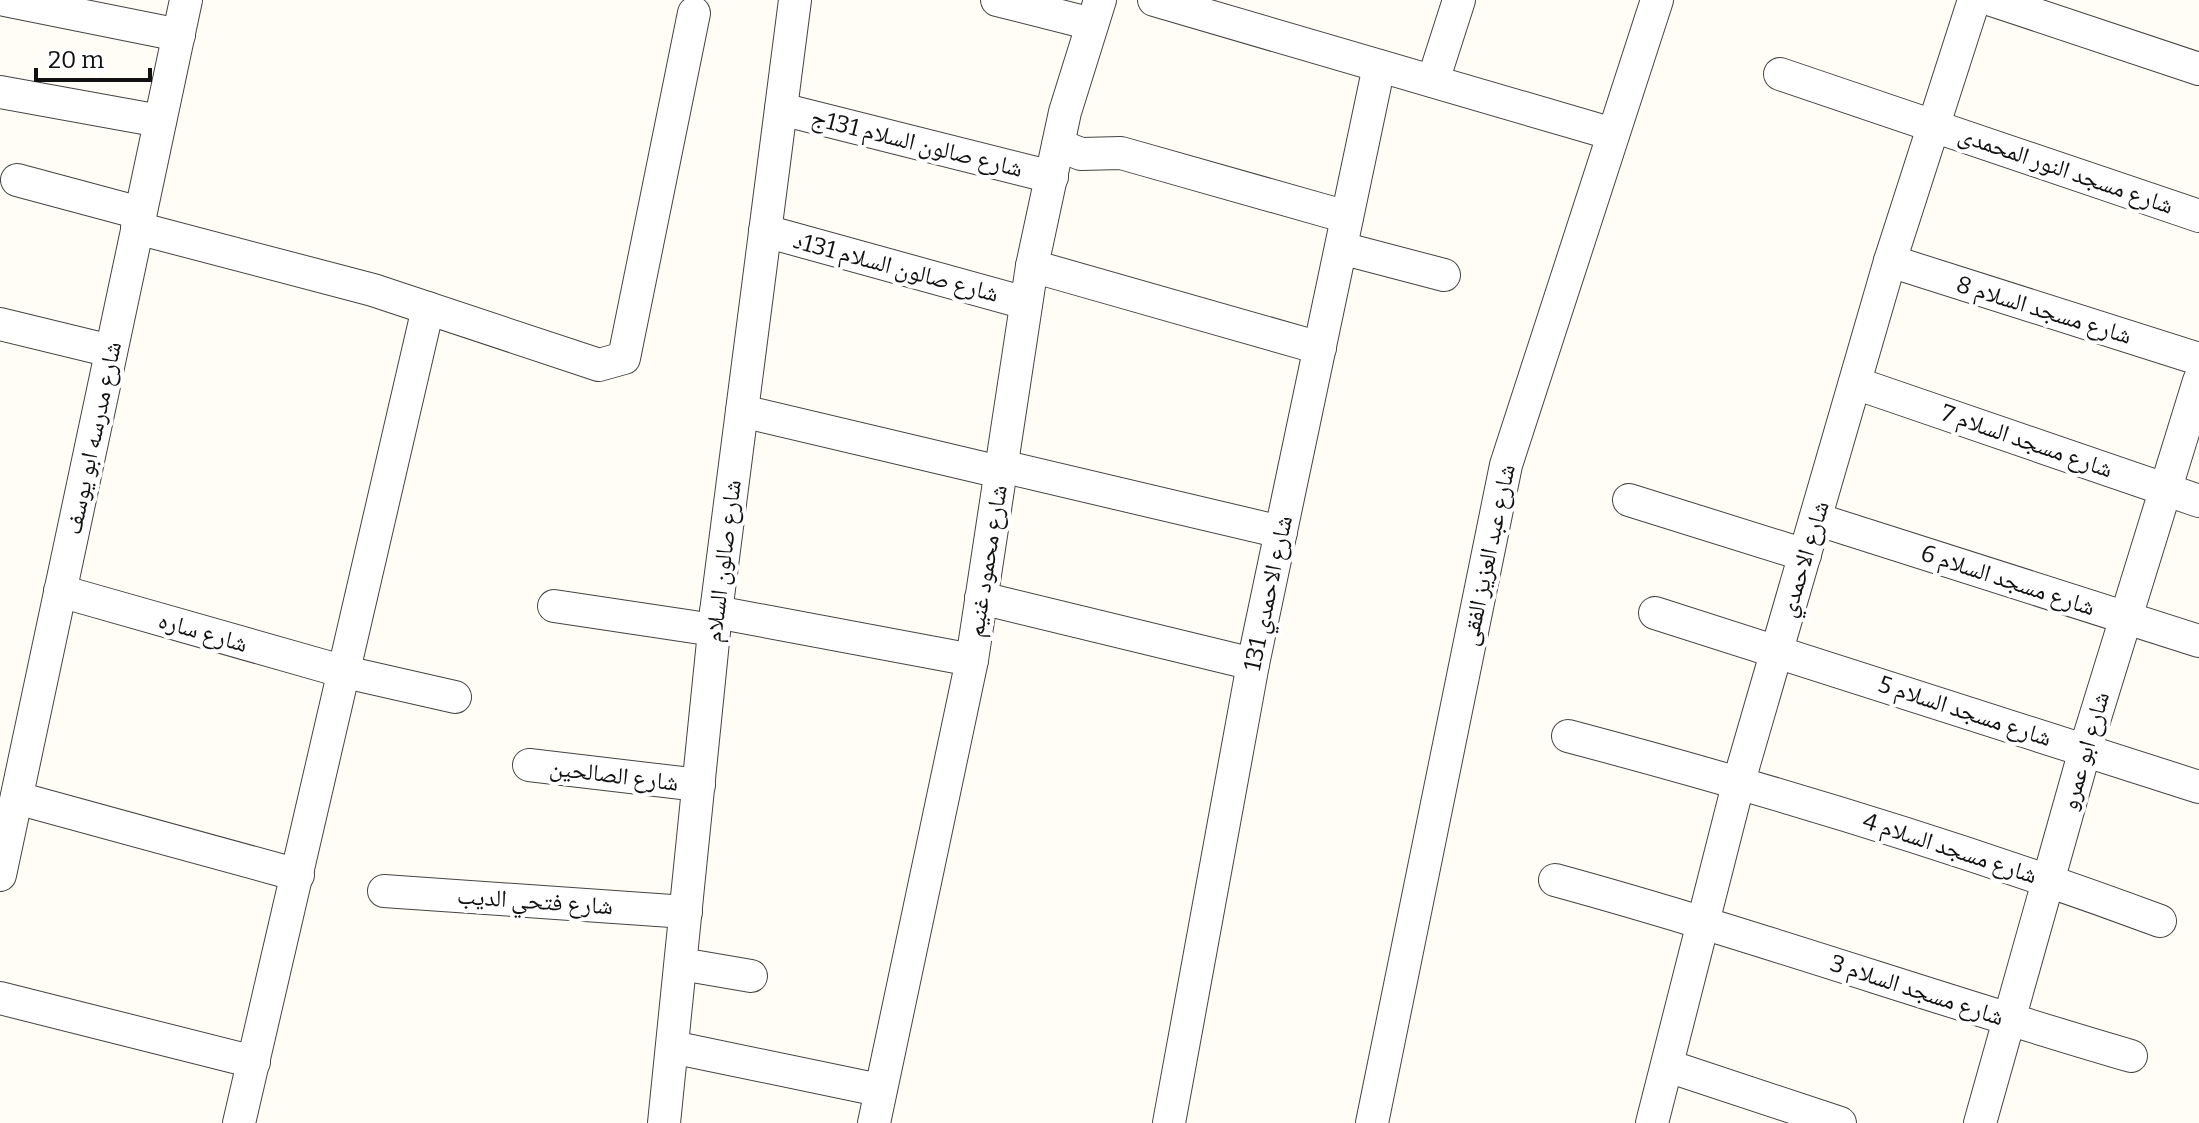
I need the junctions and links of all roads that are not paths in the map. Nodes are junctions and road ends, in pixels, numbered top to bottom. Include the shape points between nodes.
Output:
1 (5, 0) edge
2 (186, 0) edge
3 (795, 0) edge
4 (997, 0) edge
5 (1154, 0) edge
6 (1459, 0) edge
7 (1657, 0) edge
8 (1974, 0) edge
9 (1992, 0) edge
10 (1096, 12) edge
11 (694, 13) dead end
12 (179, 35) junction
13 (1379, 66) junction
14 (2199, 69) edge
15 (1780, 74) dead end
16 (1433, 81) junction
17 (0, 92) edge
18 (781, 109) junction
19 (160, 121) junction
20 (1934, 124) junction
21 (1613, 134) junction
22 (1058, 145) junction
23 (1052, 177) junction
24 (17, 180) dead end
25 (2199, 216) edge
26 (1347, 217) junction
27 (138, 221) junction
28 (765, 231) junction
29 (1341, 248) junction
30 (1890, 261) junction
31 (1032, 266) junction
32 (1444, 275) dead end
33 (1026, 303) junction
34 (428, 308) junction
35 (0, 324) edge
36 (1320, 348) junction
37 (111, 351) junction
38 (2199, 359) edge
39 (2199, 381) edge
40 (1855, 383) junction
41 (742, 411) junction
42 (1001, 469) junction
43 (2167, 488) junction
44 (1629, 500) dead end
45 (2199, 501) edge
46 (1816, 519) junction
47 (1281, 532) junction
48 (1805, 555) junction
49 (60, 591) junction
50 (981, 598) junction
51 (554, 606) dead end
52 (1655, 613) dead end
53 (2125, 617) junction
54 (715, 621) junction
55 (2199, 641) edge
56 (1777, 650) junction
57 (972, 660) junction
58 (1253, 664) junction
59 (345, 672) junction
60 (455, 697) dead end
61 (1568, 736) dead end
62 (2085, 750) junction
63 (529, 765) dead end
64 (1739, 781) junction
65 (699, 785) junction
66 (2199, 787) edge
67 (17, 798) junction
68 (0, 875) edge
69 (298, 875) junction
70 (1555, 880) dead end
71 (2049, 880) junction
72 (384, 891) dead end
73 (686, 912) junction
74 (1704, 921) junction
75 (2160, 921) dead end
76 (681, 964) junction
77 (751, 976) dead end
78 (0, 998) edge
79 (2010, 1021) junction
80 (672, 1047) junction
81 (2131, 1056) dead end
82 (254, 1062) junction
83 (1668, 1066) junction
84 (879, 1090) junction
85 (239, 1123) edge
86 (664, 1123) edge
87 (874, 1123) edge
88 (1169, 1123) edge
89 (1372, 1123) edge
90 (1652, 1123) edge
91 (1840, 1123) edge
92 (1980, 1123) edge

1 - 12 street
2 - 12 street, شارع مدرسه ابو يوسف
3 - 18 street, شارع صالون السلام
4 - 10 street
5 - 13 street
6 - 16 street
7 - 21 street, شارع عبد العزيز الفقى
8 - 20 street, شارع الاحمدي
9 - 14 street
10 - 22 street, شارع محمود غنيم
11 - 34 street via 624,358 599,365
12 - 19 street, شارع مدرسه ابو يوسف
13 - 16 street
13 - 26 street, شارع الاحمدي 131
15 - 20 street, شارع مسجد النور المحمدى
16 - 21 street
17 - 19 street
18 - 23 street, شارع صالون السلام 131ج
18 - 28 street, شارع صالون السلام
19 - 27 street, شارع مدرسه ابو يوسف
20 - 25 street, شارع مسجد النور المحمدى
20 - 30 street, شارع الاحمدي
21 - 89 street, شارع عبد العزيز الفقى via 1506,465
22 - 23 street, شارع محمود غنيم
22 - 26 street via 1081,154 1121,153
23 - 31 street, شارع محمود غنيم
24 - 27 street
26 - 29 street, شارع الاحمدي 131
27 - 34 street
27 - 37 street, شارع مدرسه ابو يوسف
28 - 33 street, شارع صالون السلام 131د
28 - 41 street, شارع صالون السلام
29 - 32 street
29 - 36 street, شارع الاحمدي 131
30 - 38 street, شارع مسجد السلام 8
30 - 40 street, شارع الاحمدي
31 - 33 street, شارع محمود غنيم
31 - 36 street
33 - 42 street, شارع محمود غنيم
34 - 59 street
35 - 37 street
36 - 47 street, شارع الاحمدي 131
37 - 49 street, شارع مدرسه ابو يوسف
39 - 43 street, شارع ابو عمرو
40 - 43 street, شارع مسجد السلام 7
40 - 46 street, شارع الاحمدي
41 - 42 street
41 - 54 street, شارع صالون السلام
42 - 47 street
42 - 50 street, شارع محمود غنيم
43 - 45 street, شارع مسجد السلام 7
43 - 53 street, شارع ابو عمرو
44 - 48 street
46 - 48 street, شارع الاحمدي
46 - 53 street, شارع مسجد السلام 6
47 - 58 street, شارع الاحمدي 131
48 - 56 street, شارع الاحمدي
49 - 59 street, شارع ساره
49 - 67 street, شارع مدرسه ابو يوسف
50 - 57 street, شارع محمود غنيم
50 - 58 street
51 - 54 street
52 - 56 street, شارع مسجد السلام 5
53 - 55 street, شارع مسجد السلام 6
53 - 62 street, شارع ابو عمرو
54 - 57 street
54 - 65 street, شارع صالون السلام
56 - 62 street, شارع مسجد السلام 5
56 - 64 street, شارع الاحمدي
57 - 84 street, شارع محمود غنيم
58 - 88 street, شارع الاحمدي 131
59 - 60 street, شارع ساره
59 - 69 street
61 - 64 street, شارع مسجد السلام 4
62 - 66 street, شارع مسجد السلام 5
62 - 71 street, شارع ابو عمرو
63 - 65 street, شارع الصالحين
64 - 71 street, شارع مسجد السلام 4
64 - 74 street, شارع الاحمدي
65 - 73 street, شارع صالون السلام
67 - 68 street, شارع مدرسه ابو يوسف
67 - 69 street
69 - 82 street
70 - 74 street, شارع مسجد السلام 3
71 - 75 street, شارع مسجد السلام 4
71 - 79 street, شارع ابو عمرو
72 - 73 street, شارع فتحي الديب
73 - 76 street, شارع صالون السلام
74 - 79 street, شارع مسجد السلام 3
74 - 83 street, شارع الاحمدي
76 - 77 street
76 - 80 street, شارع صالون السلام
78 - 82 street
79 - 81 street, شارع مسجد السلام 3
79 - 92 street, شارع ابو عمرو
80 - 84 street
80 - 86 street, شارع صالون السلام
82 - 85 street
83 - 90 street, شارع الاحمدي
83 - 91 street
84 - 87 street, شارع محمود غنيم

